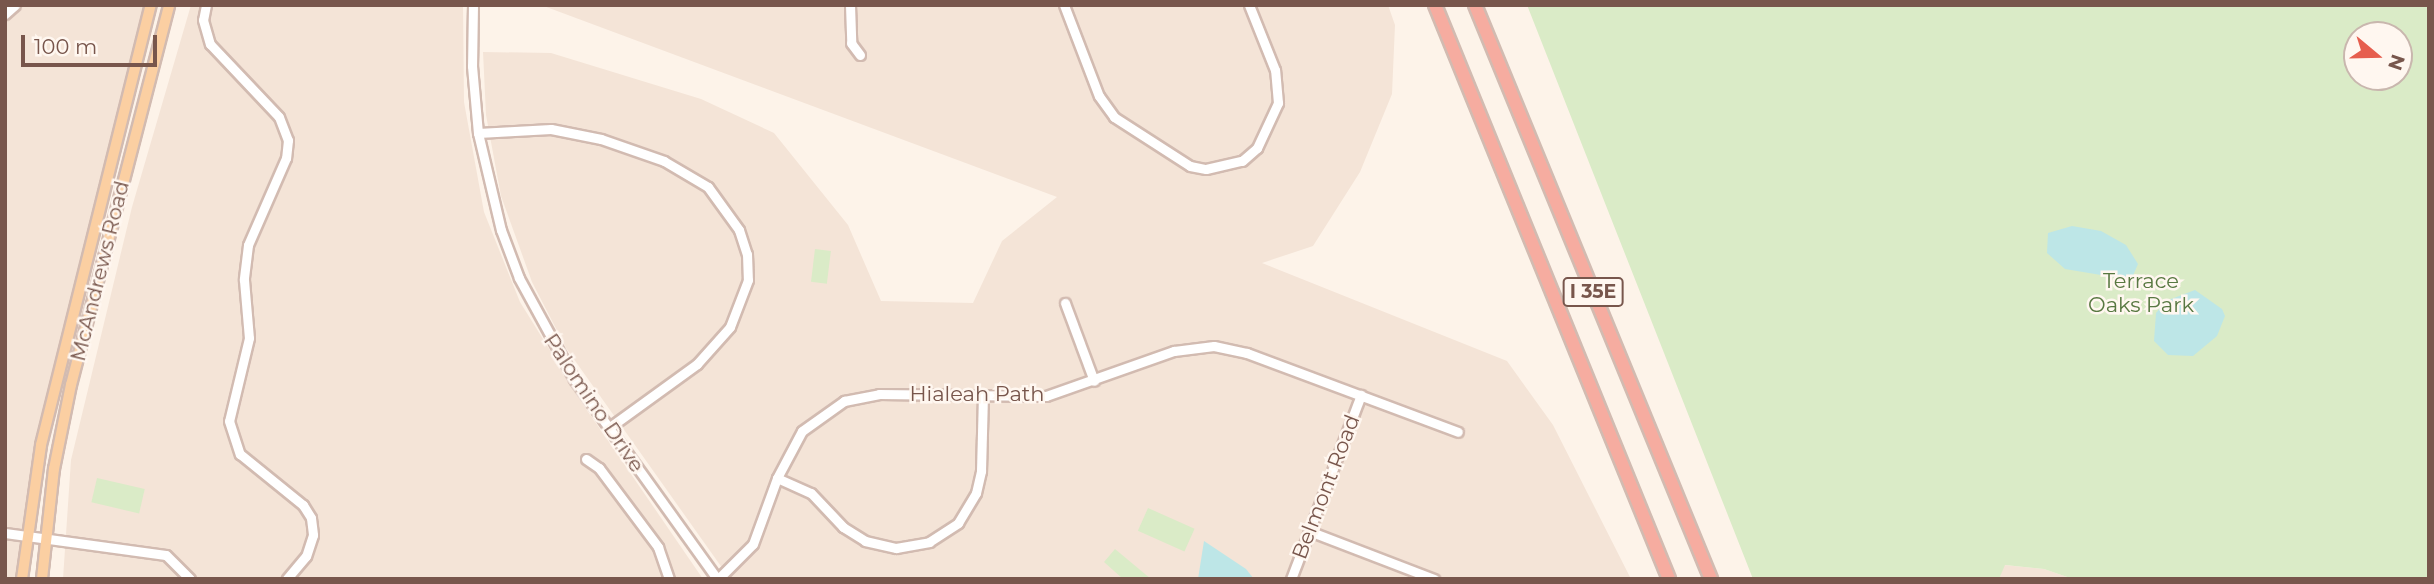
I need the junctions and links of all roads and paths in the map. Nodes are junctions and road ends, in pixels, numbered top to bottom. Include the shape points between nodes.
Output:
1 (15, 5) edge
2 (151, 5) edge
3 (169, 5) edge
4 (206, 5) edge
5 (473, 5) edge
6 (850, 5) edge
7 (1064, 5) edge
8 (1249, 5) edge
9 (1435, 5) edge
10 (1475, 5) edge
11 (5, 14) edge
12 (860, 55) dead end
13 (478, 133) junction
14 (1065, 303) dead end
15 (1094, 381) junction
16 (1361, 395) junction
17 (983, 396) junction
18 (610, 427) junction
19 (1458, 432) dead end
20 (586, 459) dead end
21 (777, 478) junction
22 (1309, 531) junction
23 (5, 533) edge
24 (27, 535) junction
25 (45, 539) junction
26 (22, 579) edge
27 (42, 579) edge
28 (190, 579) edge
29 (287, 579) edge
30 (669, 579) edge
31 (718, 579) edge
32 (1291, 579) edge
33 (1434, 579) edge
34 (1669, 579) edge
35 (1710, 579) edge

1 - 11 street
2 - 24 main road, McAndrews Road via 41,445
3 - 25 main road, McAndrews Road via 71,385
4 - 29 street via 203,20 210,44 279,117 288,140 286,158 248,245 244,280 249,338 229,421 240,454 303,505 311,518 313,535 306,555
5 - 13 street, Palomino Drive
6 - 12 street via 851,43
7 - 8 street via 1099,96 1114,117 1190,166 1206,169 1242,161 1256,148 1278,103 1275,70
9 - 34 highway, I 35E
10 - 35 highway, I 35E
13 - 18 street, Palomino Drive via 501,230 519,278 573,379
13 - 18 street via 551,129 601,139 664,161 708,187 739,230 747,254 748,280 730,327 697,364
14 - 15 street
15 - 16 street, Hialeah Path via 1174,351 1214,346 1247,353
15 - 17 street, Hialeah Path via 1046,396
16 - 19 street, Hialeah Path
16 - 22 street, Belmont Road
17 - 21 street, Hialeah Path via 879,394 844,401 802,431
17 - 21 street via 976,493 958,523 929,542 896,548 865,541 843,527 811,493
18 - 31 street, Palomino Drive
20 - 30 street via 599,468 658,547
21 - 31 street, Hialeah Path via 753,544
22 - 32 street, Belmont Road
22 - 33 street
23 - 24 street
24 - 25 street
24 - 26 main road, McAndrews Road
25 - 27 main road, McAndrews Road
25 - 28 street via 166,555

